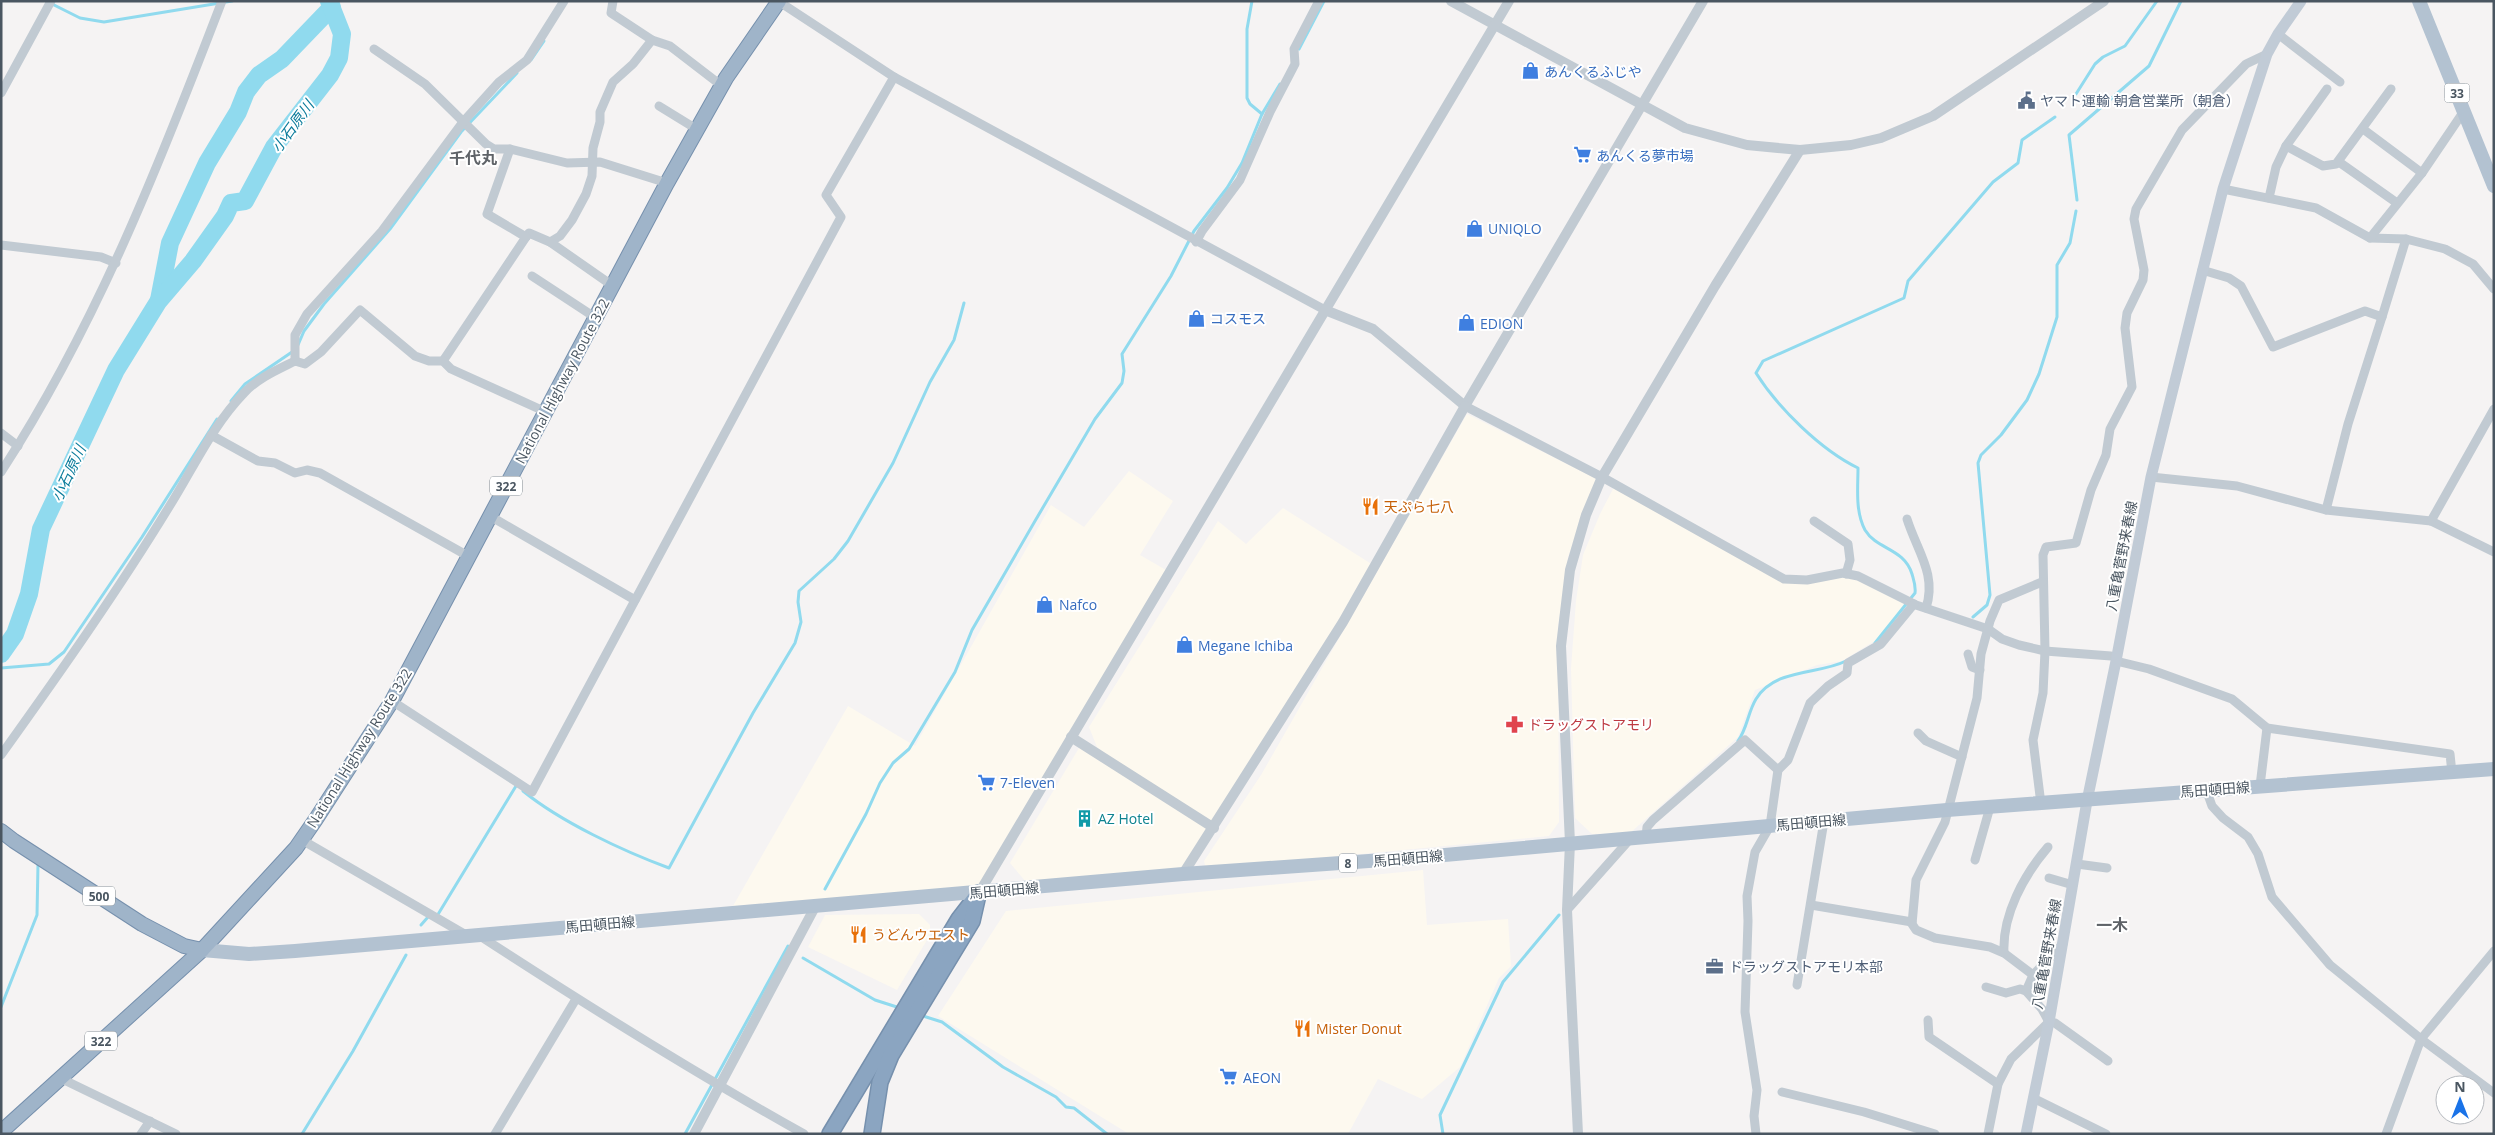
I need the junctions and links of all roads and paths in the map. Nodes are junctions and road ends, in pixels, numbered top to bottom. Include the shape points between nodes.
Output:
1 (51, 1) edge
2 (222, 1) edge
3 (564, 1) edge
4 (613, 1) edge
5 (778, 1) edge
6 (1319, 1) edge
7 (1451, 1) edge
8 (1510, 1) edge
9 (1703, 1) edge
10 (2104, 1) edge
11 (2302, 1) edge
12 (2419, 1) edge
13 (1495, 26) junction
14 (2278, 34) junction
15 (652, 40) junction
16 (374, 49) dead end
17 (2267, 54) junction
18 (894, 77) junction
19 (2340, 82) dead end
20 (722, 86) junction
21 (2327, 89) dead end
22 (2391, 89) dead end
23 (1, 93) edge
24 (659, 106) dead end
25 (1641, 106) junction
26 (2464, 111) junction
27 (465, 125) junction
28 (2362, 129) junction
29 (698, 130) junction
30 (2286, 146) junction
31 (510, 149) junction
32 (1800, 150) junction
33 (2339, 162) junction
34 (592, 163) junction
35 (2422, 173) junction
36 (668, 183) junction
37 (2494, 186) edge
38 (2223, 188) junction
39 (2269, 198) junction
40 (2397, 203) junction
41 (526, 238) junction
42 (2370, 238) junction
43 (2406, 239) junction
44 (1192, 240) junction
45 (550, 242) junction
46 (1, 245) edge
47 (116, 263) junction
48 (2202, 270) junction
49 (532, 276) dead end
50 (613, 286) junction
51 (2494, 289) edge
52 (1325, 310) junction
53 (2382, 317) junction
54 (596, 318) junction
55 (295, 353) junction
56 (443, 361) junction
57 (1465, 406) junction
58 (2494, 409) edge
59 (546, 412) junction
60 (1, 433) edge
61 (211, 435) junction
62 (18, 446) junction
63 (1, 472) edge
64 (1602, 477) junction
65 (2151, 477) junction
66 (2326, 510) junction
67 (490, 516) junction
68 (1907, 519) dead end
69 (1814, 521) dead end
70 (2431, 521) junction
71 (2494, 552) edge
72 (468, 556) junction
73 (1846, 574) junction
74 (2042, 582) junction
75 (635, 600) junction
76 (1911, 602) junction
77 (1926, 608) junction
78 (1988, 629) junction
79 (2045, 651) junction
80 (1968, 654) dead end
81 (2114, 658) junction
82 (1980, 670) junction
83 (392, 701) junction
84 (2267, 728) junction
85 (1918, 732) dead end
86 (1071, 737) junction
87 (1, 755) edge
88 (1962, 757) junction
89 (1778, 770) junction
90 (2494, 770) edge
91 (2452, 773) junction
92 (2260, 786) junction
93 (2206, 789) junction
94 (2086, 801) junction
95 (2041, 804) junction
96 (1990, 807) junction
97 (1947, 810) junction
98 (1824, 821) junction
99 (1770, 826) junction
100 (1214, 828) junction
101 (1, 831) edge
102 (1646, 837) junction
103 (1631, 838) junction
104 (302, 840) junction
105 (1570, 843) junction
106 (2048, 848) dead end
107 (1975, 860) dead end
108 (2077, 864) junction
109 (2106, 868) dead end
110 (1183, 874) junction
111 (2049, 878) dead end
112 (2073, 886) junction
113 (979, 893) junction
114 (1811, 905) junction
115 (815, 907) junction
116 (1567, 910) junction
117 (1912, 922) junction
118 (472, 935) junction
119 (2063, 944) junction
120 (202, 950) junction
121 (2494, 951) edge
122 (2004, 953) junction
123 (2033, 975) junction
124 (1798, 985) dead end
125 (1986, 987) dead end
126 (2026, 991) junction
127 (576, 999) junction
128 (1928, 1020) dead end
129 (2049, 1022) junction
130 (2421, 1039) junction
131 (2108, 1061) dead end
132 (60, 1078) junction
133 (1998, 1084) junction
134 (720, 1088) junction
135 (1782, 1092) dead end
136 (2494, 1092) edge
137 (2033, 1098) junction
138 (150, 1121) junction
139 (1, 1132) edge
140 (141, 1134) edge
141 (176, 1134) edge
142 (495, 1134) edge
143 (694, 1134) edge
144 (804, 1134) edge
145 (830, 1134) edge
146 (872, 1134) edge
147 (1578, 1134) edge
148 (1756, 1134) edge
149 (1935, 1134) edge
150 (1988, 1134) edge
151 (2026, 1134) edge
152 (2106, 1134) edge
153 (2386, 1134) edge

1 - 23 street
2 - 47 street via 167,144
3 - 27 street via 527,60 499,82
4 - 15 street via 611,13
5 - 18 street
5 - 20 highway, National Highway Route 322 / 322
6 - 44 street via 1294,49 1295,64 1240,180
7 - 13 street
8 - 13 street
9 - 25 street
10 - 32 street via 1933,116 1873,140
11 - 14 main road, 八重亀菅野来春線
12 - 26 main road, 33
13 - 25 street
13 - 52 street
14 - 17 main road, 八重亀菅野来春線
14 - 19 street
15 - 20 street via 670,46
15 - 34 street via 613,82 600,112
16 - 27 street via 425,84
17 - 38 main road, 八重亀菅野来春線
17 - 74 street via 2246,64 2182,130 2140,201 2134,219 2143,280 2127,313 2125,328 2131,369 2130,394 2110,429 2106,455 2091,490 2076,543 2046,548
18 - 44 street
18 - 75 street via 826,195 841,217
20 - 29 highway, National Highway Route 322 / 322
21 - 30 street
22 - 28 street
24 - 29 street
25 - 32 street via 1685,128 1720,140
25 - 57 street
26 - 35 street
26 - 37 main road, 33
27 - 31 street via 494,149
27 - 55 street via 382,231 307,314 294,335
28 - 33 street
28 - 35 street
29 - 36 highway, National Highway Route 322 / 322
30 - 33 street via 2323,166
30 - 39 street via 2276,167
31 - 34 street via 567,163
31 - 41 street via 487,214
32 - 64 street
33 - 40 street
34 - 36 street via 600,162
34 - 45 street via 586,194 572,220 560,236
35 - 40 street
36 - 50 highway, National Highway Route 322 / 322
38 - 39 street
38 - 48 main road, 八重亀菅野来春線
39 - 42 street via 2316,208
40 - 42 street
41 - 45 street via 529,233
41 - 56 street
42 - 43 street
43 - 51 street via 2466,258
43 - 53 street
44 - 52 street
45 - 50 street
46 - 47 street via 102,257
47 - 62 street
48 - 53 street via 2229,278 2241,286 2273,347 2365,311
48 - 65 main road, 八重亀菅野来春線
49 - 54 street
50 - 54 highway, National Highway Route 322 / 322
52 - 57 street via 1373,329
52 - 86 street
53 - 66 street via 2348,424
54 - 59 highway, National Highway Route 322 / 322
55 - 56 street via 304,364 316,356 360,310 415,356 428,361
55 - 61 street via 244,394
56 - 59 street via 451,369
57 - 64 street
57 - 100 street via 1343,622
58 - 70 street
59 - 67 highway, National Highway Route 322 / 322
60 - 62 street
61 - 72 street via 258,461 275,463 294,473 307,470 320,473
61 - 87 street via 169,507
62 - 63 street
64 - 73 street via 1784,579 1807,580
64 - 105 street via 1578,538 1564,611 1561,646
65 - 66 street via 2237,486
65 - 81 main road, 八重亀菅野来春線
66 - 70 street
67 - 72 highway, National Highway Route 322 / 322
67 - 75 street
68 - 77 street via 1929,578 1930,594
69 - 73 street via 1848,544 1850,560
70 - 71 street
72 - 83 highway, National Highway Route 322 / 322
73 - 76 street via 1858,576
74 - 78 street via 1999,600
74 - 79 street
75 - 83 street via 532,792
76 - 77 street
76 - 89 street via 1881,644 1848,663 1846,673 1810,704 1788,760
77 - 78 street
78 - 79 street via 2002,639
78 - 82 street
79 - 81 street
79 - 95 street via 2043,693 2034,740
80 - 82 street via 1972,667
81 - 84 street via 2232,699
81 - 94 main road, 八重亀菅野来春線
82 - 88 street via 1977,698
83 - 104 highway, National Highway Route 322 / 322
84 - 91 street via 2450,754
84 - 92 street
85 - 88 street via 1926,742
86 - 100 street
86 - 113 street
88 - 97 street
89 - 99 street
89 - 102 street via 1744,740 1653,820 1647,827
90 - 91 main road, 馬田頓田線 / 8
91 - 92 main road, 馬田頓田線 / 8
92 - 93 main road, 馬田頓田線 / 8
93 - 94 main road, 馬田頓田線 / 8
93 - 130 street via 2212,806 2248,837 2258,854 2272,897 2330,965
94 - 95 main road, 馬田頓田線 / 8
94 - 108 main road, 八重亀菅野来春線
95 - 96 main road, 馬田頓田線 / 8
96 - 97 main road, 馬田頓田線 / 8
96 - 107 street
97 - 98 main road, 馬田頓田線 / 8
97 - 117 street via 1945,822 1916,880
98 - 99 main road, 馬田頓田線 / 8
98 - 114 street
99 - 102 main road, 馬田頓田線 / 8
99 - 148 street via 1756,852 1747,896 1745,1012 1757,1090
100 - 110 street
101 - 120 highway, 500 via 142,924 184,946
102 - 103 main road, 馬田頓田線 / 8
103 - 105 main road, 馬田頓田線 / 8
103 - 116 street
104 - 118 street
104 - 120 highway, National Highway Route 322 / 322
105 - 110 main road, 馬田頓田線 / 8
105 - 116 street
106 - 122 street via 2022,884 2005,932
108 - 109 street
108 - 112 main road, 八重亀菅野来春線
110 - 113 main road, 馬田頓田線 / 8
111 - 112 street
112 - 119 main road, 八重亀菅野来春線
113 - 115 main road, 馬田頓田線 / 8
113 - 145 highway via 959,919
113 - 146 highway via 972,921 891,1055 880,1082
114 - 117 street
114 - 124 street
115 - 118 main road, 馬田頓田線 / 8
115 - 134 street
116 - 147 street
117 - 122 street via 1916,930 1935,938 1990,947
118 - 120 main road, 馬田頓田線 / 8 via 259,953
118 - 127 street
119 - 123 street
119 - 129 main road, 八重亀菅野来春線
120 - 132 highway, 322
121 - 130 street
122 - 123 street
123 - 126 street
125 - 126 street via 2006,993
126 - 129 street
127 - 134 street
127 - 142 street
128 - 133 street via 1929,1037
129 - 131 street
129 - 133 street via 2011,1059
129 - 137 main road, 八重亀菅野来春線
130 - 136 street
130 - 153 street
132 - 138 street
132 - 139 highway, 322
133 - 150 street
134 - 143 street
134 - 144 street
135 - 149 street
137 - 151 main road, 八重亀菅野来春線
137 - 152 street
138 - 140 street
138 - 141 street

